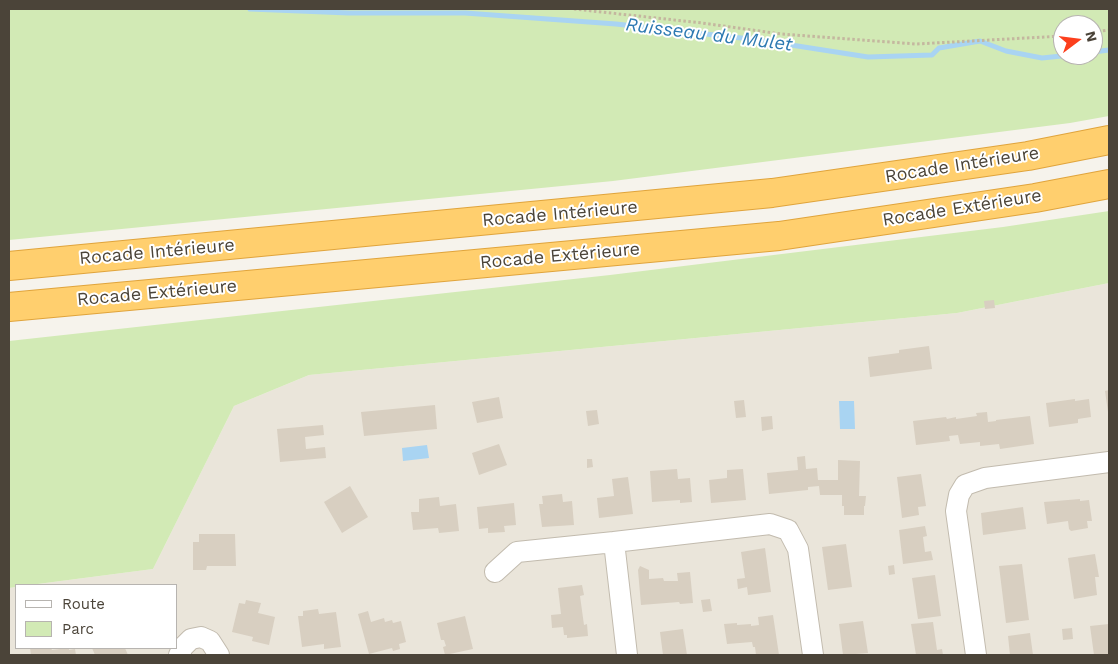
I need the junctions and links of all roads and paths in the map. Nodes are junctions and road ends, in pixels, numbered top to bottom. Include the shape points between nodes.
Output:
1 (574, 9) edge
2 (1053, 37) edge
3 (1109, 140) edge
4 (1109, 184) edge
5 (9, 266) edge
6 (9, 307) edge
7 (1109, 462) edge
8 (614, 542) junction
9 (496, 572) dead end
10 (179, 655) edge
11 (219, 655) edge
12 (627, 655) edge
13 (812, 655) edge
14 (976, 655) edge

1 - 2 path via 781,34 916,44
3 - 5 highway, Rocade Intérieure via 1028,156 772,193
4 - 6 highway, Rocade Extérieure via 780,236
7 - 14 street via 985,478 966,485 959,495 956,511
8 - 9 street via 517,552
8 - 12 street
8 - 13 street via 770,524 788,530 798,549
10 - 11 street via 191,639 201,637 210,641

